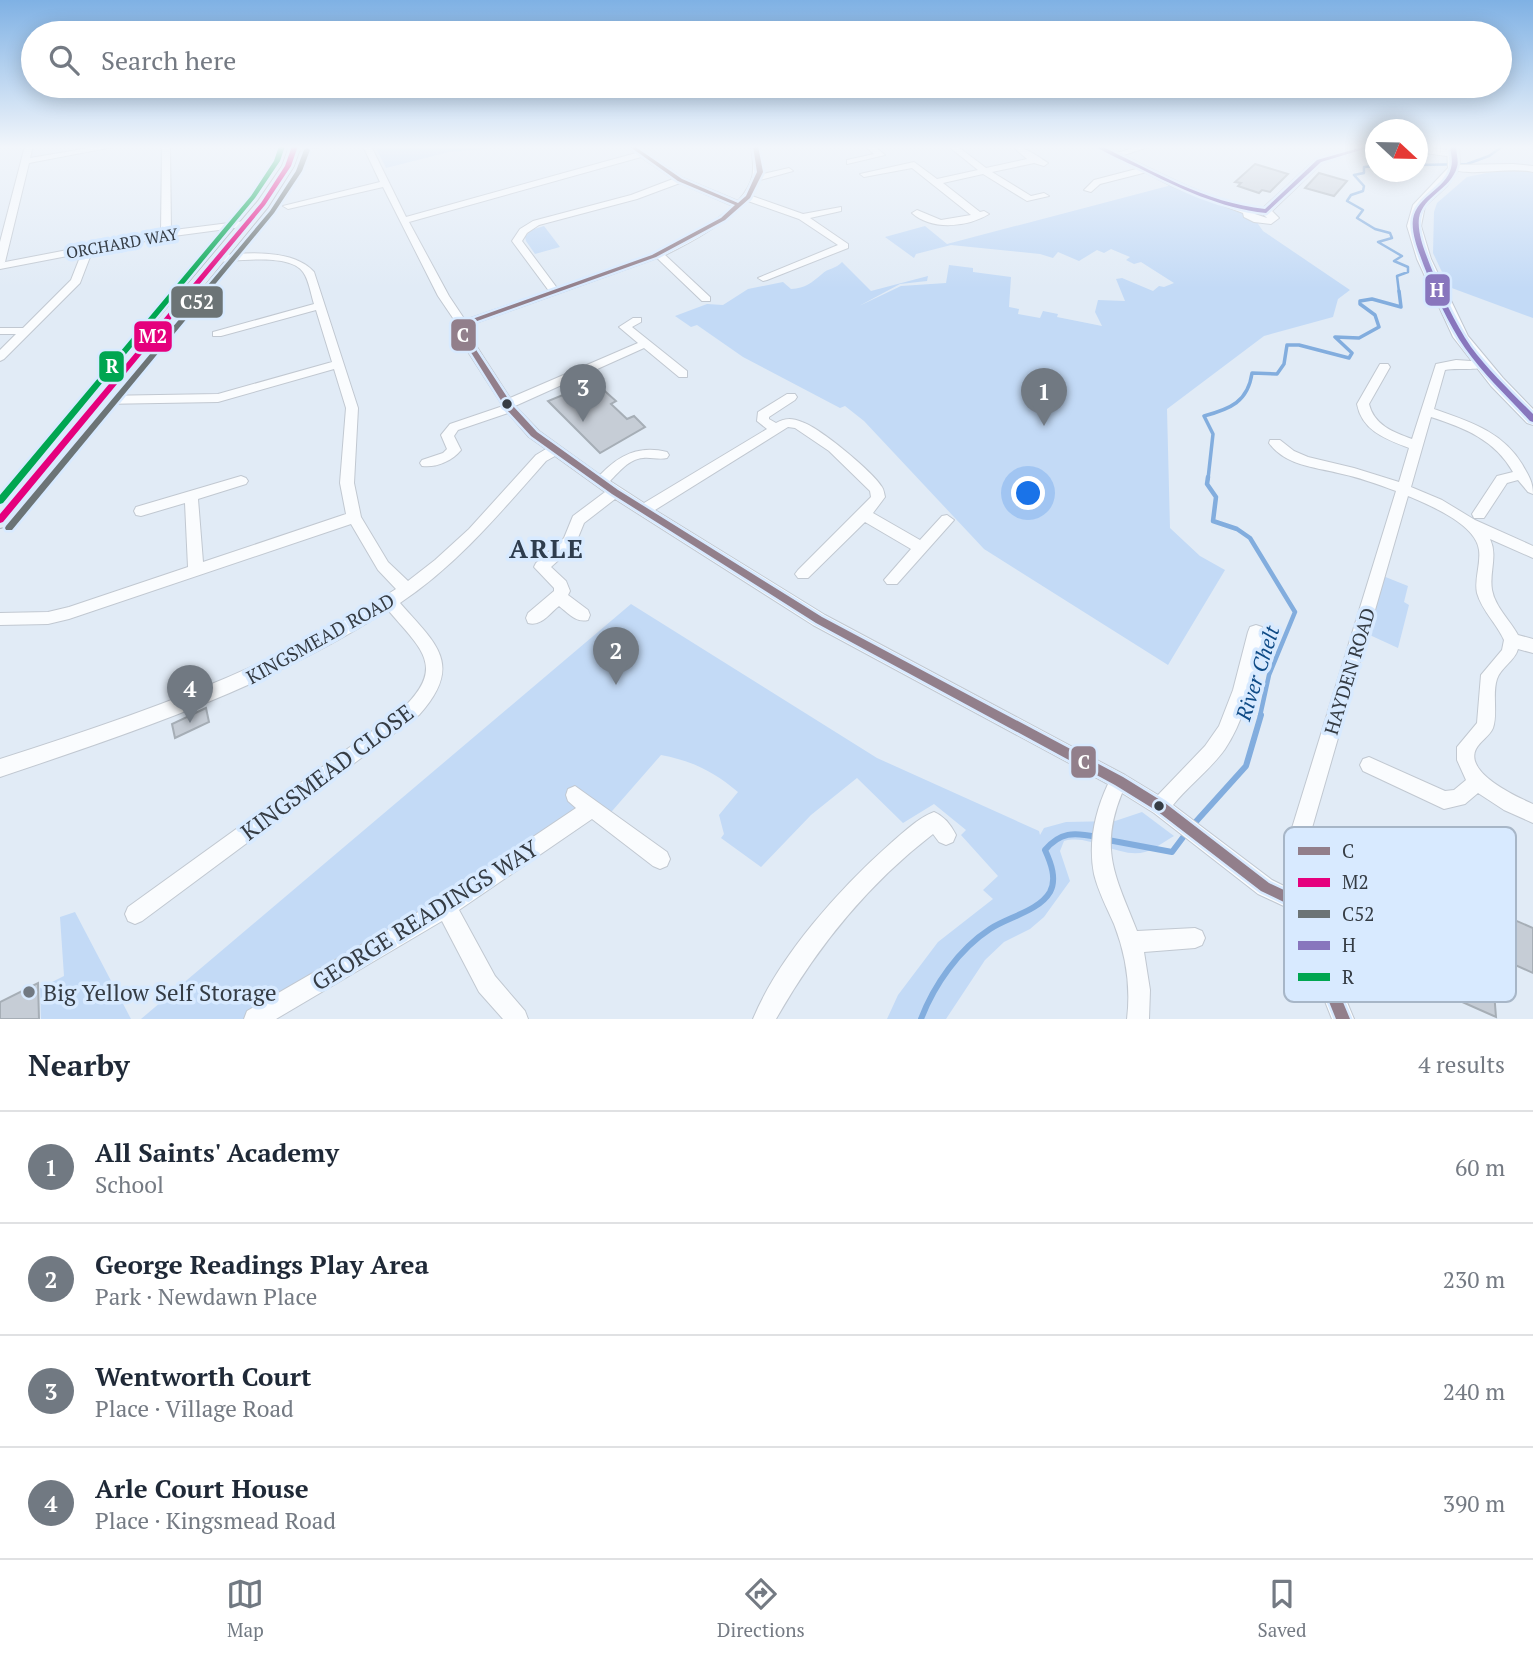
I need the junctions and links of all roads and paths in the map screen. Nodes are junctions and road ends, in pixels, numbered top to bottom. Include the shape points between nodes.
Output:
1 (17, 194) edge
2 (166, 194) edge
3 (269, 194) edge
4 (342, 194) edge
5 (392, 194) edge
6 (500, 194) edge
7 (643, 194) edge
8 (721, 194) edge
9 (748, 194) edge
10 (953, 194) edge
11 (1019, 194) edge
12 (1205, 194) edge
13 (1285, 194) edge
14 (1431, 194) edge
15 (1044, 196) dead end
16 (743, 201) junction
17 (288, 206) dead end
18 (838, 209) dead end
19 (917, 213) dead end
20 (802, 217) junction
21 (405, 220) junction
22 (927, 221) junction
23 (245, 225) junction
24 (915, 225) dead end
25 (166, 234) junction
26 (88, 249) junction
27 (659, 255) junction
28 (216, 259) junction
29 (0, 264) edge
30 (762, 278) dead end
31 (555, 292) junction
32 (706, 299) dead end
33 (320, 306) junction
34 (637, 320) dead end
35 (463, 324) junction
36 (0, 331) edge
37 (25, 331) junction
38 (217, 334) dead end
39 (645, 344) junction
40 (0, 357) edge
41 (338, 364) junction
42 (1482, 365) junction
43 (1384, 367) dead end
44 (683, 374) dead end
45 (791, 397) dead end
46 (100, 400) junction
47 (509, 406) junction
48 (1427, 411) junction
49 (1533, 419) edge
50 (777, 430) junction
51 (1275, 443) dead end
52 (1416, 446) junction
53 (555, 450) junction
54 (662, 455) dead end
55 (427, 463) dead end
56 (1520, 475) junction
57 (241, 481) dead end
58 (601, 482) junction
59 (1533, 489) edge
60 (1403, 491) junction
61 (615, 492) junction
62 (191, 496) junction
63 (644, 510) junction
64 (141, 512) dead end
65 (863, 514) junction
66 (354, 517) junction
67 (0, 520) edge
68 (947, 520) dead end
69 (1476, 520) junction
70 (921, 548) junction
71 (1533, 552) edge
72 (196, 571) junction
73 (803, 574) dead end
74 (892, 580) dead end
75 (407, 590) junction
76 (559, 597) junction
77 (389, 601) junction
78 (583, 615) dead end
79 (534, 618) dead end
80 (0, 619) edge
81 (1256, 632) dead end
82 (1512, 640) junction
83 (1533, 646) edge
84 (1369, 765) dead end
85 (0, 768) edge
86 (1119, 781) junction
87 (1479, 781) junction
88 (575, 795) dead end
89 (592, 808) junction
90 (1167, 812) junction
91 (1533, 814) edge
92 (1302, 827) edge
93 (946, 835) dead end
94 (660, 859) dead end
95 (1284, 896) edge
96 (446, 907) junction
97 (135, 914) dead end
98 (1195, 937) dead end
99 (1132, 942) junction
100 (256, 1019) edge
101 (517, 1019) edge
102 (764, 1019) edge
103 (1138, 1019) edge

1 - 29 street
2 - 25 street
3 - 23 main road
4 - 17 street
5 - 21 street
6 - 21 street
7 - 31 street via 536,223 523,231 517,242
8 - 16 street
9 - 16 street
10 - 22 street via 984,215 947,223
11 - 15 street via 1030,201
12 - 13 street via 1250,211 1248,215 1258,220 1273,220 1266,211
14 - 42 main road via 1419,205 1414,226 1450,317
16 - 20 street
16 - 27 street via 709,228
18 - 20 street
19 - 22 street
20 - 30 street via 845,246
21 - 35 street via 456,321
22 - 24 street
23 - 25 street, ORCHARD WAY
23 - 28 main road
25 - 26 street, ORCHARD WAY
26 - 29 street, ORCHARD WAY
26 - 37 street via 76,281
27 - 31 street
27 - 32 street
28 - 33 street via 280,258 299,263 309,272
28 - 46 main road
31 - 35 street
33 - 38 street
33 - 41 street
34 - 39 street via 625,327
35 - 47 street via 460,330
36 - 37 street
37 - 40 street
39 - 44 street
39 - 47 street
41 - 46 street via 218,398
41 - 66 street via 352,408 347,483
42 - 48 street, HAYDEN ROAD via 1440,367
42 - 49 main road
43 - 52 street via 1363,411 1382,431
45 - 50 street via 762,415 763,421
46 - 67 main road
47 - 53 street
47 - 55 street via 454,427 447,435 454,450
48 - 52 street, HAYDEN ROAD
48 - 56 street via 1490,438 1509,455
50 - 63 street
50 - 65 street via 792,423 808,427 877,489 877,500
51 - 60 street via 1310,464 1339,468
52 - 60 street, HAYDEN ROAD
53 - 58 street
53 - 75 street, KINGSMEAD ROAD via 541,458 450,556
54 - 58 street via 630,455
56 - 59 street
56 - 69 street via 1502,479
57 - 62 street
58 - 61 street
60 - 69 street
60 - 92 street, HAYDEN ROAD
61 - 63 street
61 - 76 street via 578,520 570,541 541,565 561,585
62 - 64 street
62 - 72 street
63 - 86 street via 819,620
65 - 70 street
65 - 73 street
66 - 72 street
66 - 75 street via 383,566
68 - 70 street
69 - 71 street
69 - 82 street via 1488,554 1487,600
70 - 74 street
72 - 80 street via 59,616
75 - 77 street, KINGSMEAD ROAD
76 - 78 street
76 - 79 street
77 - 85 street, KINGSMEAD ROAD via 315,646 239,682
77 - 97 street, KINGSMEAD CLOSE via 435,658 432,684 422,701
81 - 90 street via 1224,734 1205,759 1170,790
82 - 83 street
82 - 87 street via 1509,653 1489,676 1485,726 1466,747 1466,761
84 - 87 street via 1444,800 1458,798
86 - 90 street
86 - 99 street via 1104,823 1102,860
87 - 91 street
88 - 89 street
89 - 94 street
89 - 96 street, GEORGE READINGS WAY
90 - 95 street via 1265,887
93 - 102 street via 934,821 853,891 803,953
96 - 100 street, GEORGE READINGS WAY
96 - 101 street via 487,984
98 - 99 street
99 - 103 street via 1140,978

